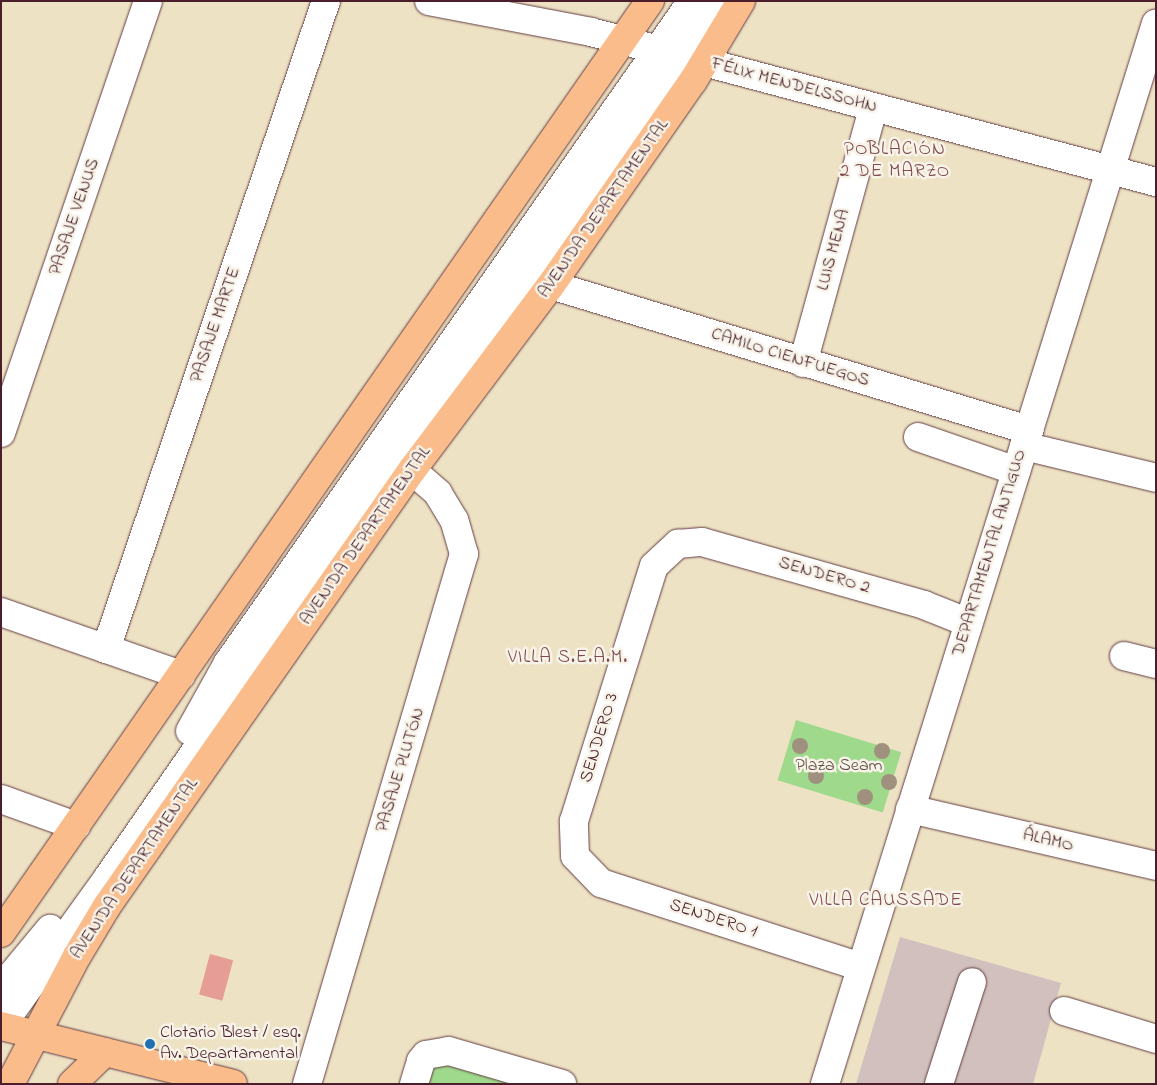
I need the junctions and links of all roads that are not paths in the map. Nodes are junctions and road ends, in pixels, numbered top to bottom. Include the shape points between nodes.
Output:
1 (148, 1) edge
2 (326, 1) edge
3 (429, 1) edge
4 (650, 1) edge
5 (692, 1) edge
6 (716, 1) edge
7 (741, 1) edge
8 (1156, 23) edge
9 (623, 40) junction
10 (681, 55) junction
11 (873, 108) junction
12 (1110, 172) junction
13 (1156, 182) edge
14 (551, 285) junction
15 (804, 363) junction
16 (1, 433) edge
17 (918, 437) dead end
18 (1023, 449) junction
19 (412, 470) junction
20 (1156, 478) edge
21 (678, 544) joint
22 (1, 612) edge
23 (969, 623) junction
24 (106, 649) junction
25 (1124, 656) dead end
26 (1156, 664) edge
27 (181, 675) junction
28 (1, 800) edge
29 (910, 809) junction
30 (76, 826) junction
31 (574, 856) joint
32 (1156, 866) edge
33 (1, 933) edge
34 (861, 967) junction
35 (972, 982) dead end
36 (1, 988) edge
37 (1064, 1011) dead end
38 (1, 1026) edge
39 (34, 1035) junction
40 (1156, 1039) edge
41 (105, 1052) junction
42 (418, 1072) edge
43 (10, 1084) edge
44 (72, 1084) edge
45 (232, 1084) edge
46 (307, 1084) edge
47 (562, 1084) edge
48 (825, 1084) edge
49 (939, 1084) edge

1 - 16 street, PASAJE VENUS
2 - 24 street, PASAJE MARTE
3 - 9 street, FÉLIX MENDELSSOHN
4 - 9 main road
5 - 10 street
6 - 10 street
7 - 10 main road, AVENIDA DEPARTAMENTAL
8 - 12 street, DEPARTAMENTAL ANTIGUO
9 - 10 street, FÉLIX MENDELSSOHN
9 - 27 main road
10 - 11 street, FÉLIX MENDELSSOHN
10 - 14 main road, AVENIDA DEPARTAMENTAL
10 - 36 street via 228,663 178,751 141,804 46,935
10 - 38 street
11 - 12 street, FÉLIX MENDELSSOHN via 1084,162
11 - 15 street, LUIS MENA
12 - 13 street, FÉLIX MENDELSSOHN
12 - 18 street, DEPARTAMENTAL ANTIGUO
14 - 15 street, CAMILO CIENFUEGOS
14 - 19 main road, AVENIDA DEPARTAMENTAL
15 - 18 street, CAMILO CIENFUEGOS
17 - 18 street
18 - 20 street, CAMILO CIENFUEGOS
18 - 23 street, DEPARTAMENTAL ANTIGUO
19 - 39 main road, AVENIDA DEPARTAMENTAL via 107,906
19 - 46 street, PASAJE PLUTÓN via 438,493 454,520 464,554
21 - 23 street, SENDERO 2 via 702,542 924,605
21 - 31 street, SENDERO 3 via 654,566 574,821
22 - 24 street
23 - 29 street, DEPARTAMENTAL ANTIGUO
24 - 27 street
25 - 26 street
27 - 30 main road
28 - 30 street
29 - 32 street, ÁLAMO
29 - 34 street, DEPARTAMENTAL ANTIGUO
30 - 33 main road
31 - 34 street, SENDERO 1 via 601,883
34 - 48 street, DEPARTAMENTAL ANTIGUO
35 - 49 street
37 - 40 street
38 - 39 main road
39 - 41 main road
39 - 43 main road, AVENIDA DEPARTAMENTAL
41 - 44 main road
41 - 45 main road
42 - 47 street via 435,1052 449,1051

